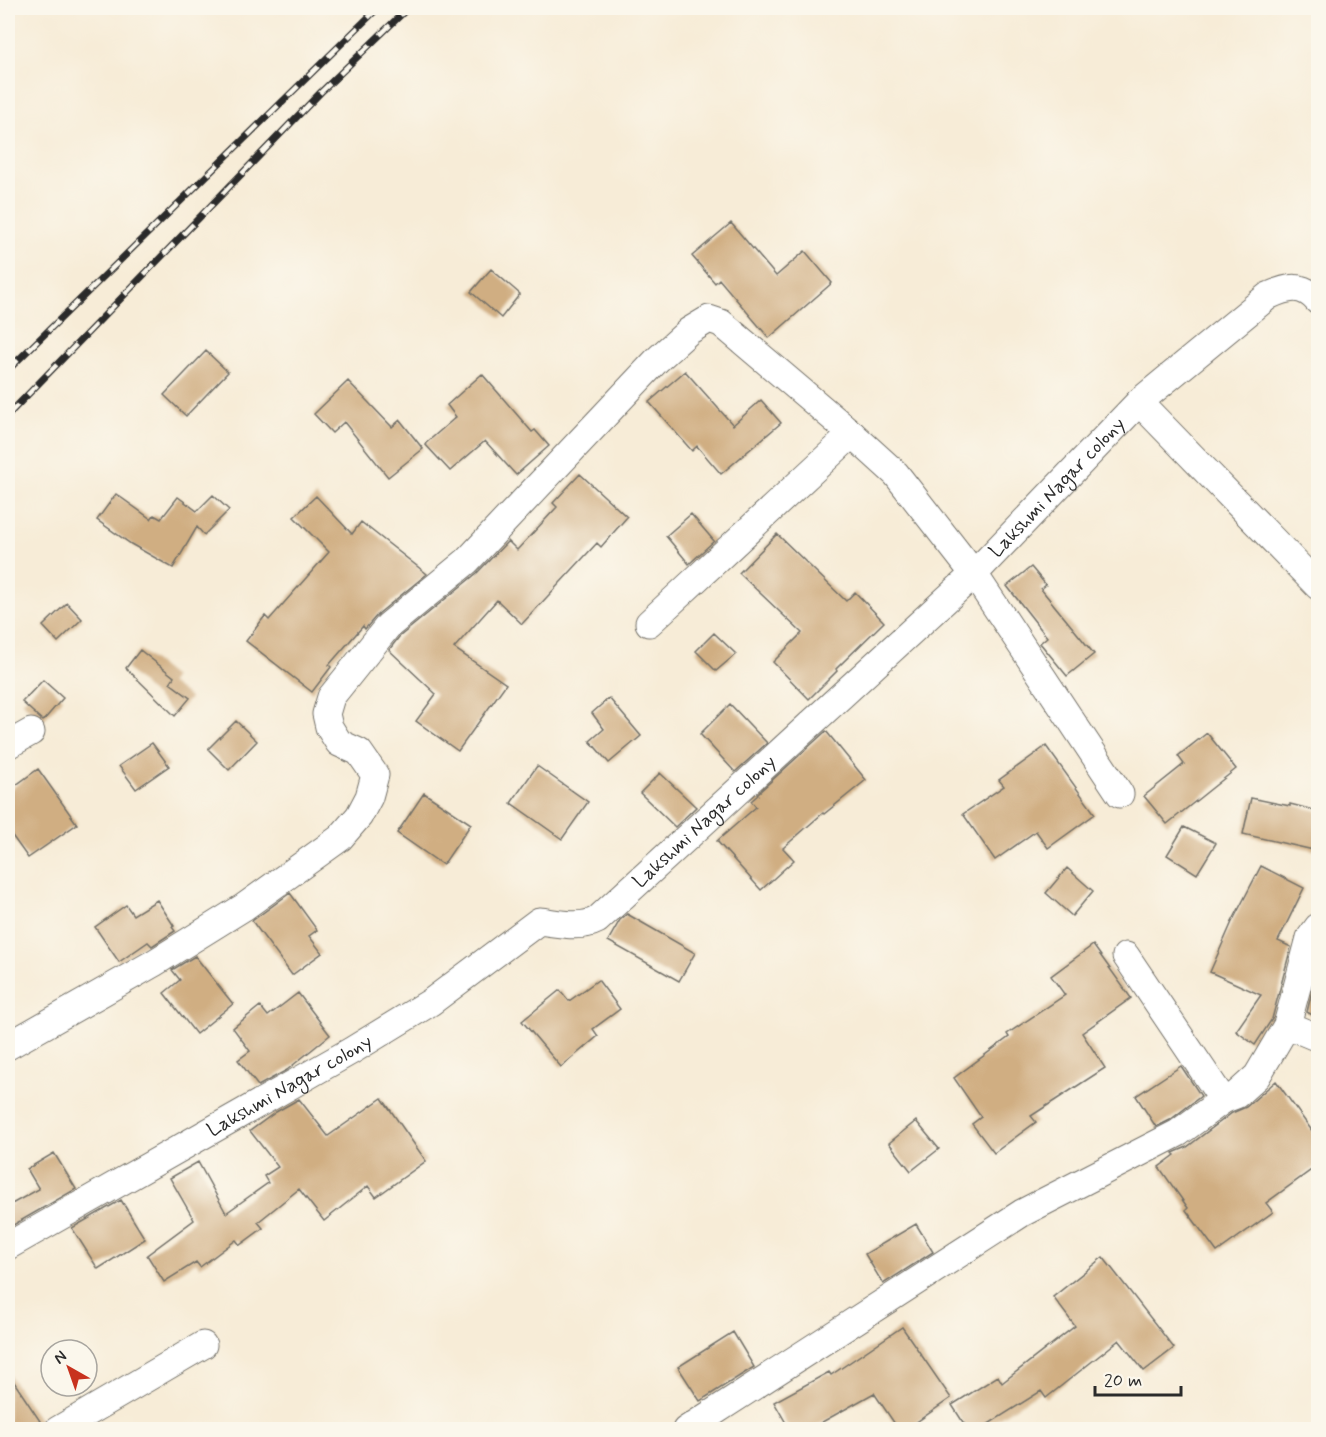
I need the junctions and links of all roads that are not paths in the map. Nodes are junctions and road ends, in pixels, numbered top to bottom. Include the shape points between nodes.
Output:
1 (1318, 301) edge
2 (1139, 402) junction
3 (852, 434) junction
4 (974, 574) junction
5 (1318, 586) edge
6 (649, 623) dead end
7 (31, 732) dead end
8 (8, 745) edge
9 (1120, 795) dead end
10 (1318, 927) edge
11 (1126, 956) dead end
12 (1287, 1025) junction
13 (1318, 1038) edge
14 (8, 1046) edge
15 (1223, 1100) junction
16 (8, 1246) edge
17 (203, 1345) dead end
18 (692, 1428) edge
19 (58, 1430) edge

1 - 2 street, Lakshmi Nagar colony via 1311,292 1296,288 1268,296
2 - 4 street, Lakshmi Nagar colony
2 - 5 street
3 - 4 street via 896,474
3 - 6 street
3 - 14 street via 721,323 709,319 688,331 467,561 388,626 331,697 326,714 329,727 339,743 359,752 375,774 359,816 340,838 244,907
4 - 9 street
4 - 16 street, Lakshmi Nagar colony via 597,920 579,925 539,921 431,1002 351,1052
7 - 8 street
10 - 12 street via 1310,938
11 - 15 street
12 - 13 street
12 - 15 street via 1257,1076 1236,1095
15 - 18 street via 1178,1133 1022,1213
17 - 19 street

